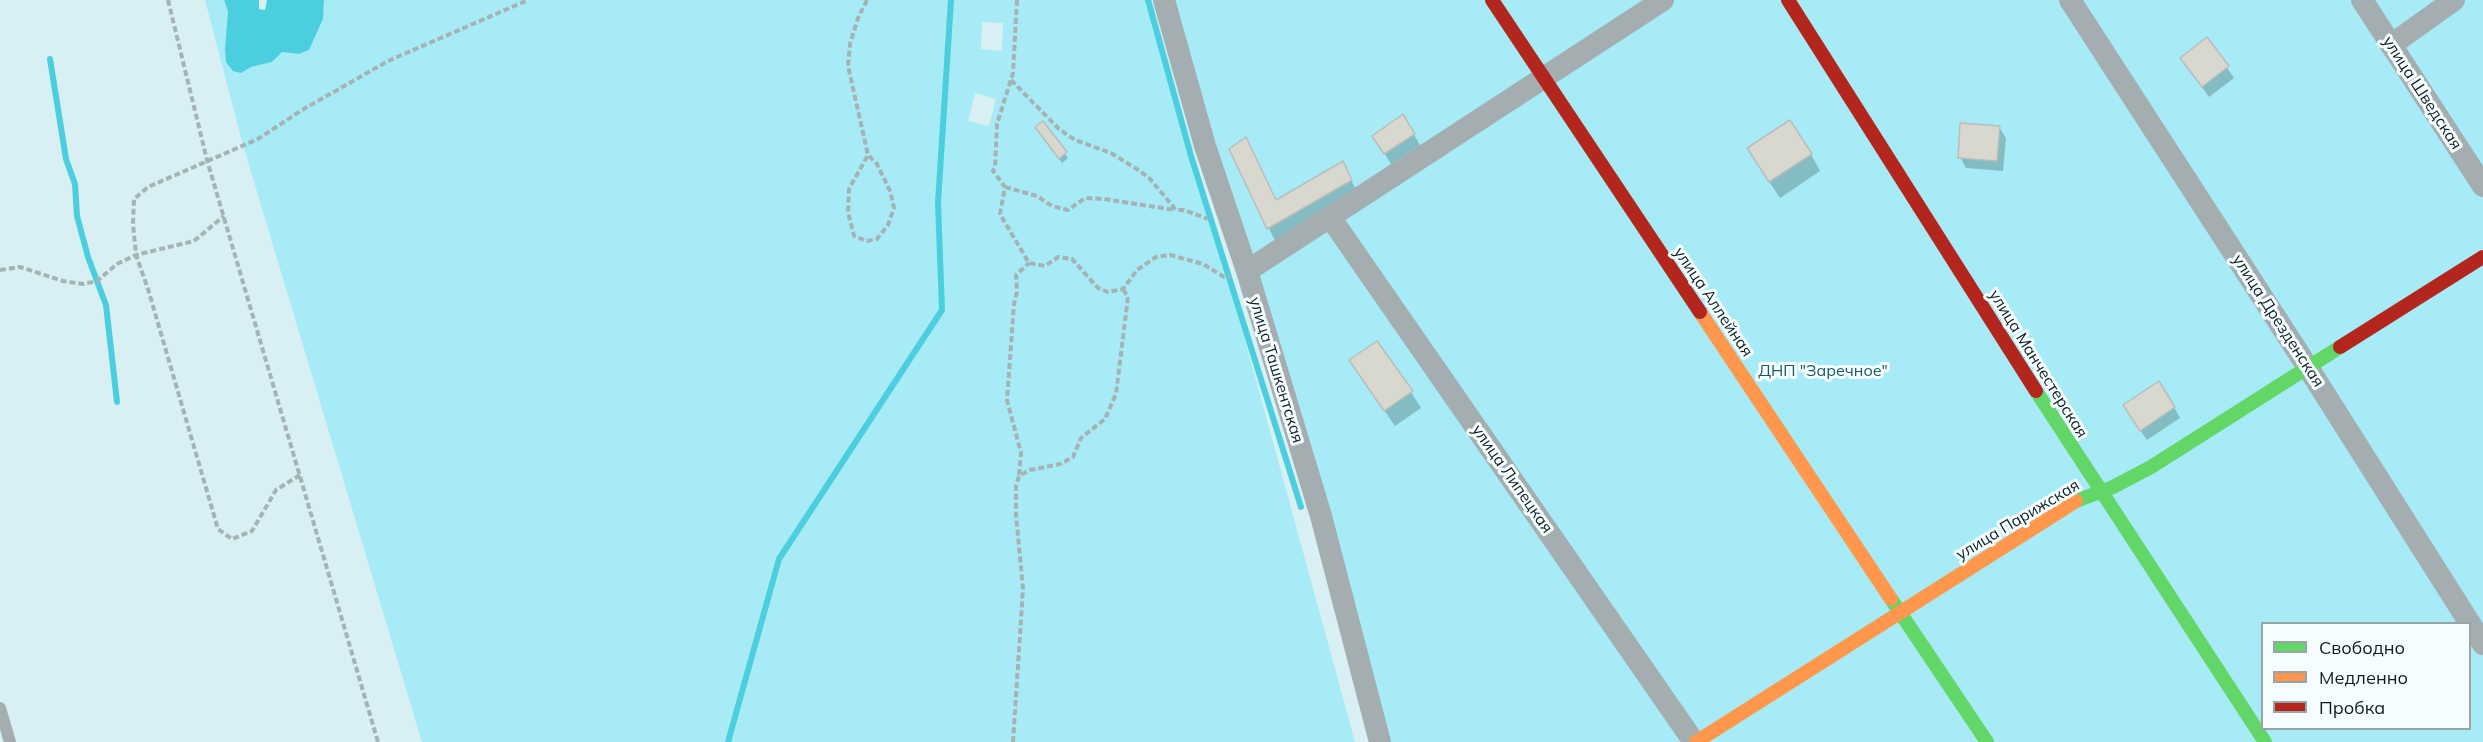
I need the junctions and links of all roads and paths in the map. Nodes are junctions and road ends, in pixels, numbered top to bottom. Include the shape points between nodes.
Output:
1 (168, 0) edge
2 (528, 0) edge
3 (867, 0) edge
4 (1017, 0) edge
5 (1164, 0) edge
6 (1491, 0) edge
7 (1663, 0) edge
8 (1788, 0) edge
9 (2070, 0) edge
10 (2362, 0) edge
11 (2454, 0) edge
12 (2391, 45) junction
13 (1544, 79) junction
14 (1011, 80) junction
15 (868, 154) junction
16 (207, 160) junction
17 (2483, 186) edge
18 (1005, 187) junction
19 (1176, 210) junction
20 (224, 216) junction
21 (1330, 217) junction
22 (1206, 219) dead end
23 (136, 255) junction
24 (2483, 257) edge
25 (1029, 262) junction
26 (0, 270) edge
27 (1246, 271) junction
28 (1224, 277) dead end
29 (1123, 289) junction
30 (2307, 366) junction
31 (300, 475) junction
32 (1019, 476) junction
33 (2100, 491) junction
34 (1902, 612) junction
35 (2469, 622) edge
36 (2471, 625) edge
37 (2483, 644) edge
38 (0, 708) edge
39 (10, 742) edge
40 (378, 742) edge
41 (1013, 742) edge
42 (1380, 742) edge
43 (1695, 742) edge
44 (1987, 742) edge
45 (2265, 742) edge

1 - 16 path
2 - 16 path via 388,61 258,139
3 - 15 path via 850,44 848,66
4 - 14 path
5 - 27 street, улица Ташкентская via 1205,146
6 - 13 street, улица Аллейная
7 - 13 street
8 - 33 street, улица Манчестерская
9 - 30 street, улица Дрезденская
10 - 12 street, улица Шведская
11 - 12 street
12 - 17 street, улица Шведская
13 - 21 street
13 - 34 street, улица Аллейная
14 - 18 path via 997,124 993,171
14 - 19 path via 1059,129 1140,171
15 - 15 path via 849,189 848,212 854,236 867,241 877,239 894,208 890,191
16 - 20 path
16 - 23 path via 147,187 134,199
18 - 19 path via 1068,210 1085,198
18 - 25 path via 1000,214
19 - 22 path
20 - 23 path via 194,241
20 - 31 path
21 - 27 street
21 - 43 street, улица Липецкая
23 - 26 path via 117,264 100,280 83,284 20,267
23 - 31 path via 218,529 232,539 252,531 276,490
24 - 30 street, улица Парижская
25 - 29 path via 1045,266 1058,257 1072,259 1098,288 1108,292
25 - 32 path via 1016,275 1007,400 1021,453
27 - 42 street, улица Ташкентская via 1321,516
28 - 29 path via 1203,264 1170,255 1156,257 1137,270
29 - 32 path via 1128,297 1116,394 1106,419 1081,438 1073,457
30 - 33 street, улица Парижская via 2151,467
30 - 35 street, улица Дрезденская
31 - 40 path
32 - 41 path via 1016,515 1023,588
33 - 34 street, улица Парижская via 2080,498
33 - 45 street, улица Манчестерская
34 - 43 street, улица Парижская
34 - 44 street, улица Аллейная
36 - 37 street, улица Дрезденская
38 - 39 lane

